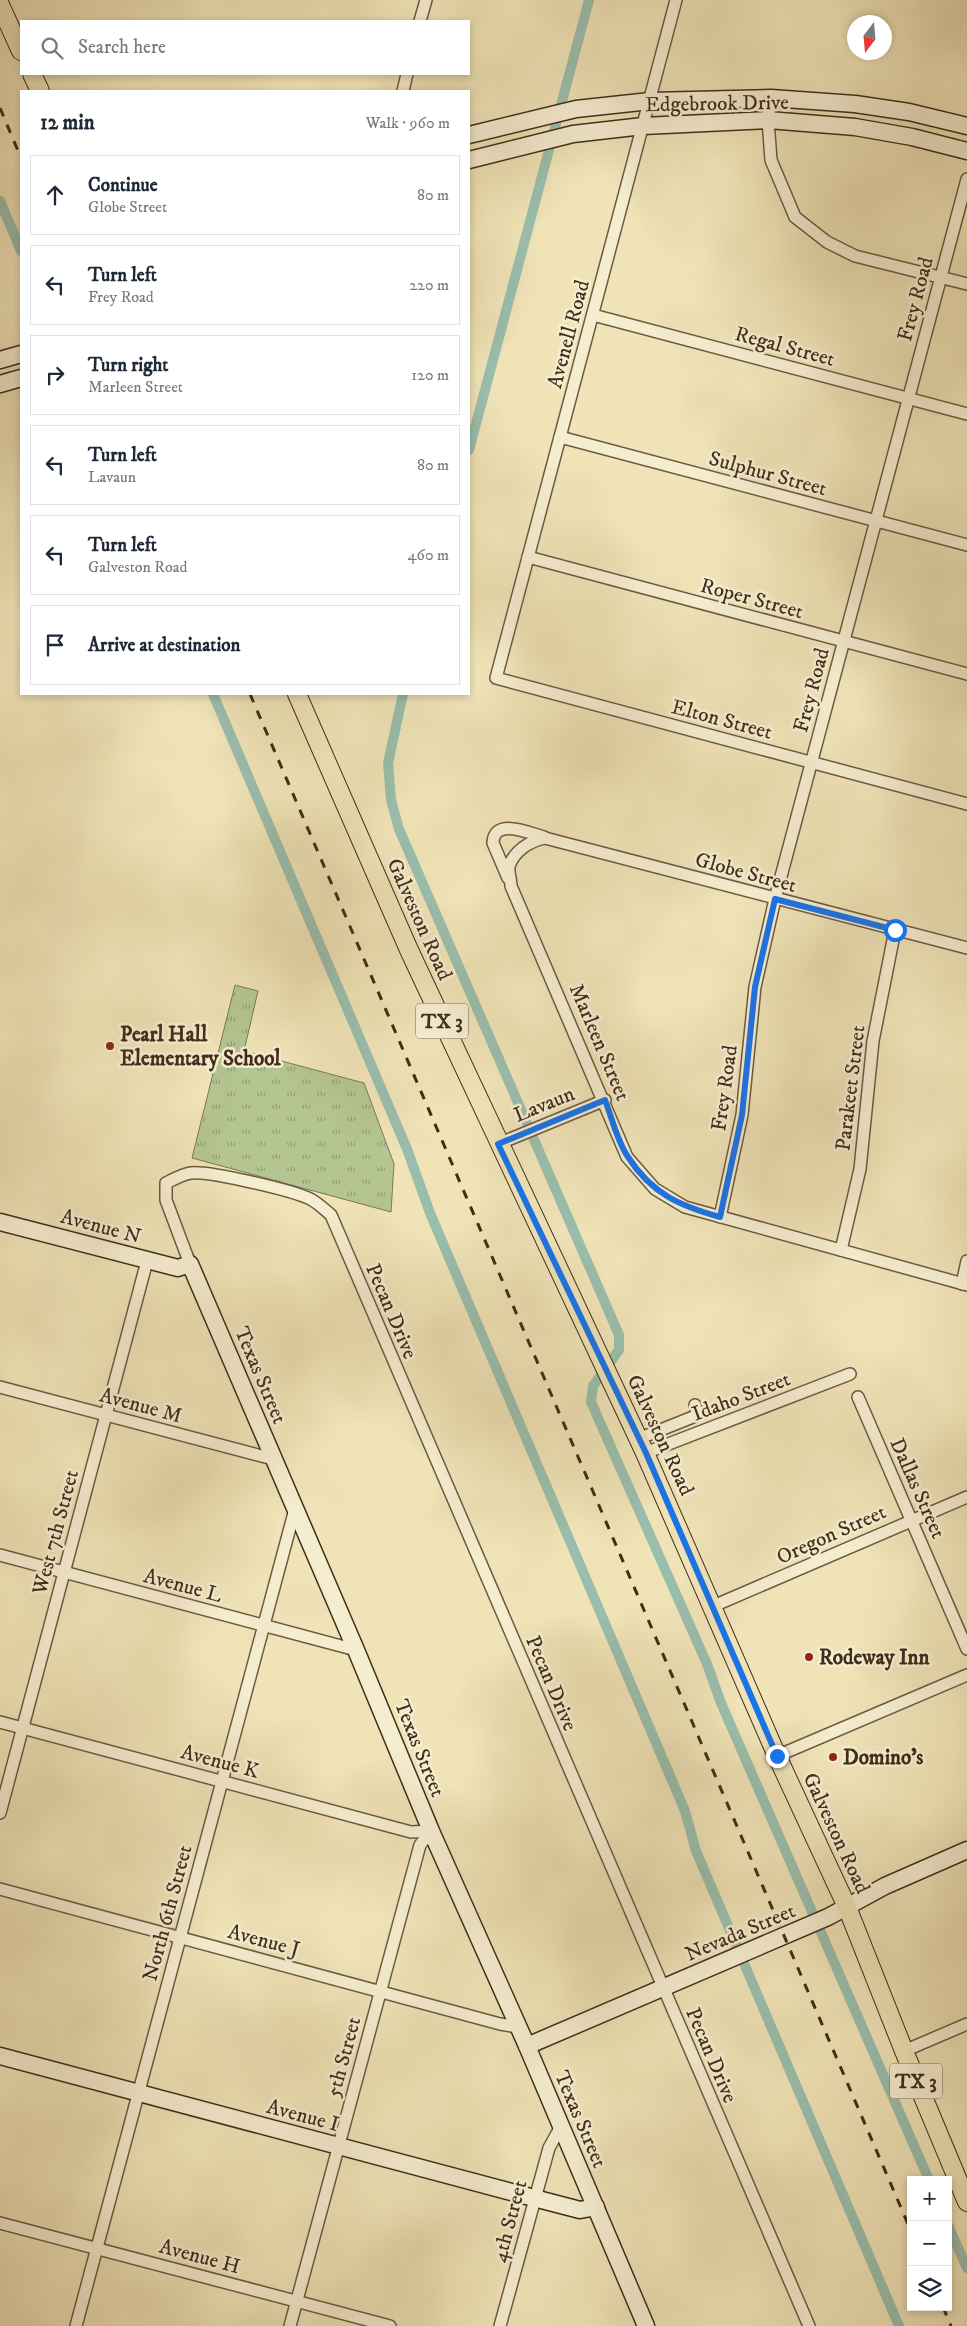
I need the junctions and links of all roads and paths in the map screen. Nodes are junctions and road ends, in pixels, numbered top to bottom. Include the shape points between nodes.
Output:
1 (426, 0) edge
2 (676, 0) edge
3 (0, 5) edge
4 (420, 20) edge
5 (20, 49) edge
6 (32, 75) edge
7 (407, 75) edge
8 (40, 90) edge
9 (403, 90) edge
10 (771, 98) junction
11 (650, 101) junction
12 (768, 120) junction
13 (643, 126) junction
14 (967, 126) edge
15 (470, 135) edge
16 (967, 151) edge
17 (470, 160) edge
18 (967, 180) edge
19 (940, 276) junction
20 (967, 284) edge
21 (593, 314) junction
22 (20, 354) edge
23 (0, 360) edge
24 (20, 378) edge
25 (0, 384) edge
26 (908, 398) junction
27 (967, 414) edge
28 (560, 437) junction
29 (874, 520) junction
30 (967, 545) edge
31 (528, 557) junction
32 (843, 641) junction
33 (967, 674) edge
34 (496, 678) joint
35 (297, 695) edge
36 (811, 762) junction
37 (967, 804) edge
38 (545, 838) junction
39 (512, 886) junction
40 (775, 899) junction
41 (895, 930) junction
42 (967, 948) edge
43 (605, 1100) junction
44 (498, 1144) junction
45 (166, 1183) joint
46 (720, 1217) junction
47 (0, 1222) edge
48 (841, 1250) junction
49 (147, 1261) junction
50 (967, 1261) edge
51 (190, 1264) junction
52 (964, 1284) edge
53 (850, 1374) dead end
54 (0, 1387) edge
55 (858, 1398) dead end
56 (695, 1405) dead end
57 (107, 1415) junction
58 (642, 1446) junction
59 (273, 1459) junction
60 (967, 1497) edge
61 (295, 1509) junction
62 (911, 1520) junction
63 (0, 1556) edge
64 (64, 1572) junction
65 (711, 1607) junction
66 (264, 1626) junction
67 (967, 1649) edge
68 (356, 1650) junction
69 (967, 1675) edge
70 (0, 1722) edge
71 (23, 1728) junction
72 (777, 1756) junction
73 (222, 1781) junction
74 (0, 1813) edge
75 (431, 1831) junction
76 (967, 1850) edge
77 (0, 1889) edge
78 (847, 1907) junction
79 (180, 1937) junction
80 (662, 1988) junction
81 (380, 1990) junction
82 (967, 2024) edge
83 (518, 2027) junction
84 (526, 2046) junction
85 (904, 2051) junction
86 (0, 2056) edge
87 (138, 2093) junction
88 (560, 2128) junction
89 (338, 2147) junction
90 (534, 2198) junction
91 (967, 2202) edge
92 (596, 2207) junction
93 (0, 2223) edge
94 (96, 2248) junction
95 (297, 2301) junction
96 (76, 2326) edge
97 (290, 2326) edge
98 (390, 2326) edge
99 (500, 2326) edge
100 (646, 2326) edge
101 (809, 2326) edge

1 - 4 street
2 - 11 street, Avenell Road
3 - 5 main road
6 - 8 main road
7 - 9 street
10 - 11 street, Edgebrook Drive
10 - 12 street
10 - 14 street, Edgebrook Drive via 856,104
11 - 13 street, Avenell Road
11 - 15 street, Edgebrook Drive via 576,109
12 - 13 street, Edgebrook Drive
12 - 16 street, Edgebrook Drive via 855,127
12 - 19 street via 771,160 795,217 827,242 855,256
13 - 17 street, Edgebrook Drive via 573,134
13 - 21 street, Avenell Road
18 - 19 street, Frey Road
19 - 20 street
19 - 26 street, Frey Road
21 - 26 street, Regal Street
21 - 28 street, Avenell Road
22 - 23 street
24 - 25 street
26 - 27 street, Regal Street
26 - 29 street, Frey Road
28 - 29 street, Sulphur Street
28 - 31 street, Avenell Road
29 - 30 street, Sulphur Street
29 - 32 street, Frey Road
31 - 32 street, Roper Street
31 - 34 street, Avenell Road
32 - 33 street, Roper Street
32 - 36 street, Frey Road
34 - 36 street, Elton Street
35 - 44 main road, Galveston Road / TX 3
36 - 37 street, Elton Street
36 - 40 street, Frey Road
38 - 39 street, Marleen Street via 531,841 518,852 509,867
38 - 39 street, Globe Street via 518,830 498,830 493,843
38 - 40 street, Globe Street
39 - 43 street, Marleen Street
40 - 41 street, Globe Street
40 - 46 street, Frey Road via 755,987 742,1115
41 - 42 street, Globe Street
41 - 48 street, Parakeet Street via 873,1041 860,1169
43 - 44 street, Lavaun
43 - 46 street, Marleen Street via 628,1157 655,1189 685,1207
44 - 58 main road, Galveston Road / TX 3
45 - 51 street, Texas Street via 166,1200
45 - 80 street, Pecan Drive via 192,1173 215,1175 312,1200 330,1215
46 - 48 street, Marleen Street
47 - 49 street, Avenue N
48 - 52 street, Marleen Street
49 - 51 street, Avenue N via 178,1268
49 - 57 street, West 7th Street
50 - 52 street
51 - 59 street, Texas Street
53 - 58 street, Idaho Street
54 - 57 street, Avenue M
55 - 62 street, Dallas Street
56 - 58 street via 698,1415
57 - 59 street, Avenue M
57 - 64 street, West 7th Street
58 - 65 main road, Galveston Road / TX 3
59 - 61 street, Texas Street
60 - 62 street, Oregon Street
61 - 66 street, North 6th Street
61 - 68 street, Texas Street
62 - 65 street, Oregon Street
62 - 67 street, Dallas Street
63 - 64 street, Avenue L
64 - 66 street, Avenue L
64 - 71 street, West 7th Street
65 - 72 main road, Galveston Road / TX 3
66 - 68 street, Avenue L
66 - 73 street, North 6th Street
68 - 75 street, Texas Street
69 - 72 street
70 - 71 street, Avenue K
71 - 73 street, Avenue K
71 - 74 street, West 7th Street
72 - 78 main road, Galveston Road / TX 3
73 - 75 street, Avenue K via 411,1832
73 - 79 street, North 6th Street
75 - 81 street, 5th Street via 420,1845
75 - 83 street, Texas Street
76 - 78 street, Nevada Street via 885,1886
77 - 79 street, Avenue J
78 - 80 street, Nevada Street
78 - 85 main road, Galveston Road / TX 3
79 - 81 street, Avenue J
79 - 87 street, North 6th Street
80 - 84 street, Nevada Street
80 - 101 street, Pecan Drive
81 - 83 street, Avenue J
81 - 89 street, 5th Street
82 - 85 street
83 - 84 street, Texas Street
84 - 88 street, Texas Street
85 - 91 main road, Galveston Road / TX 3
86 - 87 street, Avenue I
87 - 89 street, Avenue I
87 - 94 street, North 6th Street
88 - 90 street, 4th Street via 549,2148
88 - 92 street, Texas Street
89 - 90 street, Avenue I
89 - 95 street, 5th Street
90 - 92 street, Avenue I via 580,2210
90 - 99 street, 4th Street
92 - 100 street, Texas Street
93 - 94 street, Avenue H
94 - 95 street, Avenue H
94 - 96 street, North 6th Street
95 - 97 street, 5th Street
95 - 98 street, Avenue H

